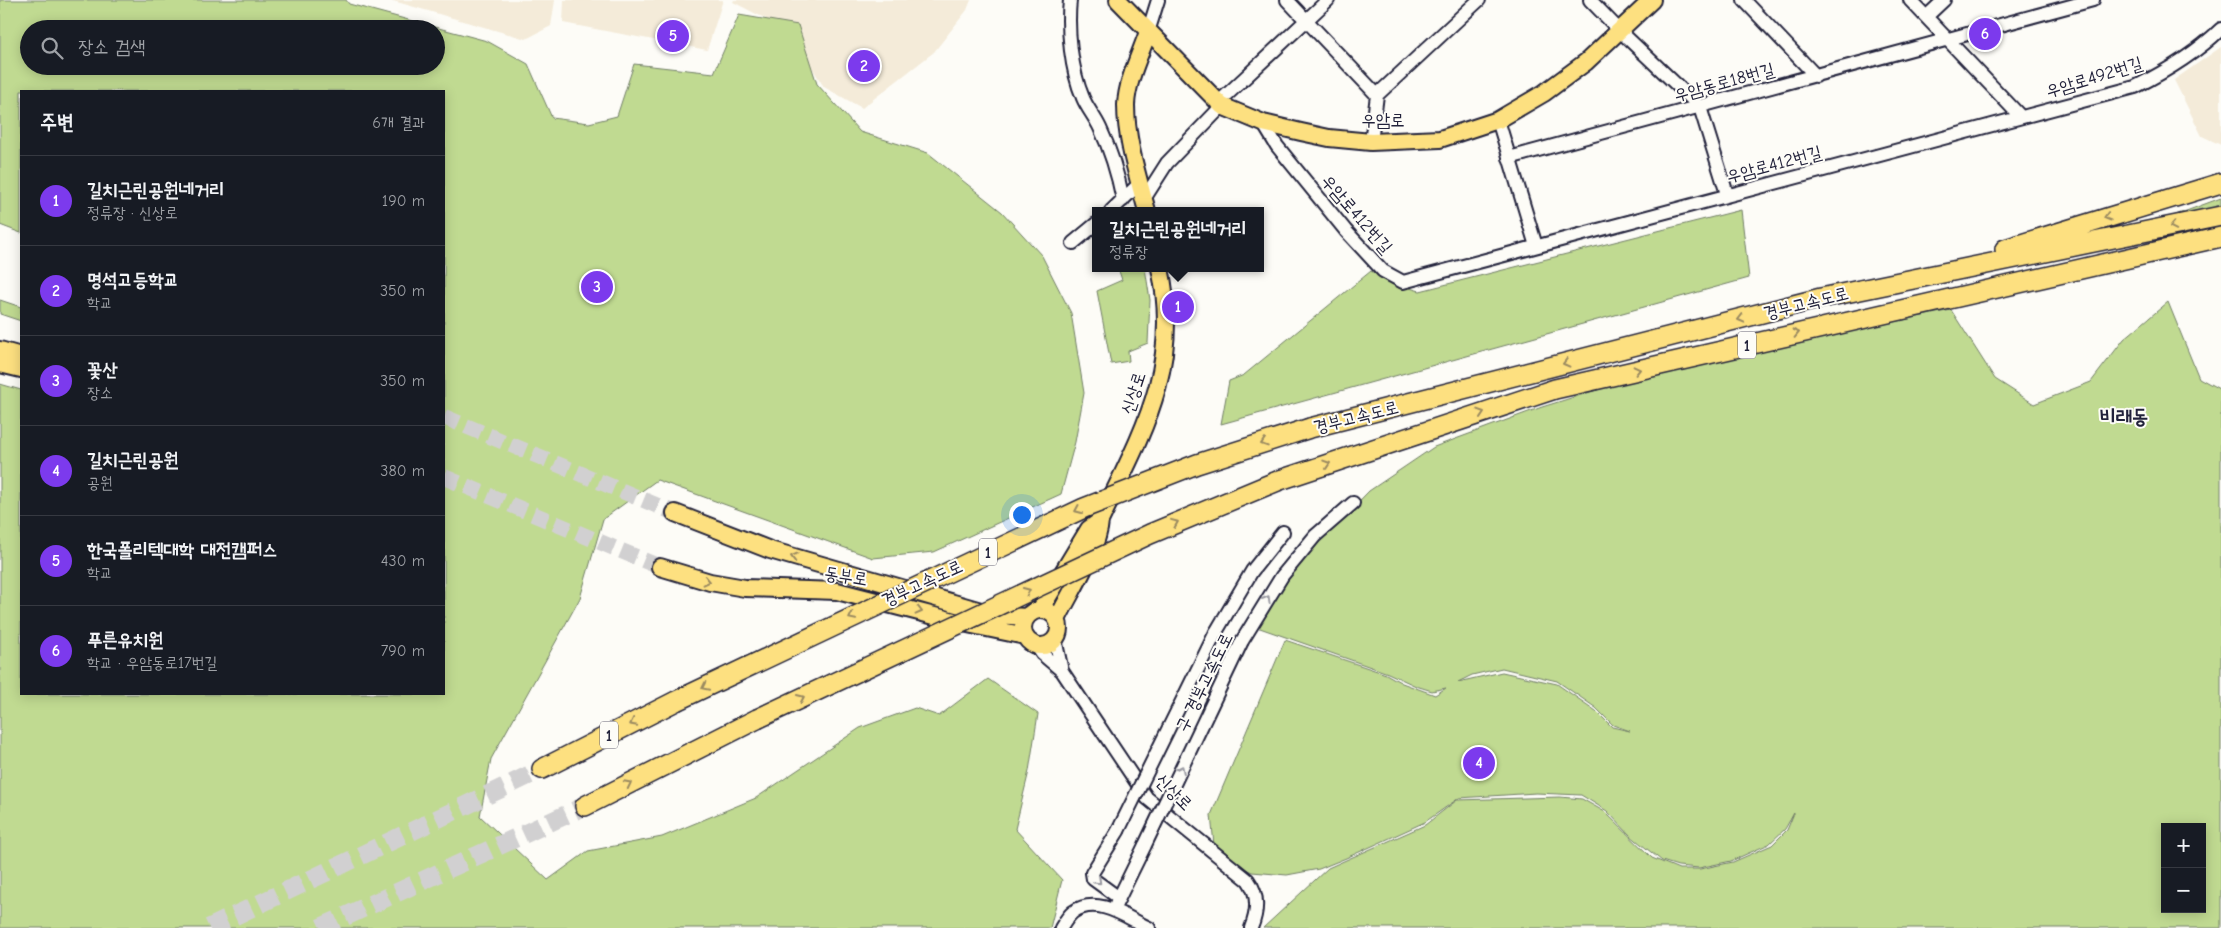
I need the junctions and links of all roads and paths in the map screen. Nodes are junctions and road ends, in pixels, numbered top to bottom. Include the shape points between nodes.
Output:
1 (1070, 0) edge
2 (1118, 0) edge
3 (1158, 0) edge
4 (1287, 0) edge
5 (1328, 0) edge
6 (1479, 0) edge
7 (1590, 0) edge
8 (1652, 0) edge
9 (1744, 0) edge
10 (1910, 0) edge
11 (1944, 0) edge
12 (2093, 0) edge
13 (1926, 17) junction
14 (1306, 20) junction
15 (2221, 28) edge
16 (1620, 31) junction
17 (1148, 32) junction
18 (1948, 40) junction
19 (1816, 76) junction
20 (1377, 95) junction
21 (1220, 105) junction
22 (1700, 107) junction
23 (2021, 117) junction
24 (1498, 120) junction
25 (1263, 123) junction
26 (1371, 142) junction
27 (1510, 158) junction
28 (2221, 183) edge
29 (1727, 194) junction
30 (1144, 197) edge
31 (1123, 200) junction
32 (1115, 207) edge
33 (2221, 216) edge
34 (1092, 227) edge
35 (2221, 237) edge
36 (1073, 243) dead end
37 (1536, 246) junction
38 (1161, 272) edge
39 (1891, 283) junction
40 (0, 350) edge
41 (20, 356) edge
42 (0, 364) edge
43 (20, 369) edge
44 (1353, 503) dead end
45 (675, 513) tunnel mouth
46 (1100, 521) junction
47 (1283, 532) dead end
48 (660, 567) tunnel mouth
49 (1034, 614) junction
50 (1057, 620) junction
51 (1054, 639) junction
52 (1031, 640) junction
53 (1062, 670) junction
54 (542, 770) tunnel mouth
55 (585, 806) tunnel mouth
56 (1119, 898) junction
57 (1112, 911) junction
58 (1061, 928) edge
59 (1149, 928) edge
60 (1251, 928) edge

1 - 31 street via 1068,17 1072,53 1083,97 1114,162
2 - 17 main road, 우암로
3 - 17 street
4 - 14 street
5 - 14 street
6 - 20 street
7 - 16 street
8 - 16 main road, 우암로
9 - 19 street
10 - 13 street
11 - 13 street
12 - 18 street, 우암동로18번길
13 - 18 street
14 - 20 street
14 - 21 street
15 - 23 street, 우암로492번길 via 2170,70 2135,87
16 - 22 street
16 - 24 main road, 우암로 via 1586,62 1544,93
17 - 21 main road, 우암로
17 - 30 main road via 1126,104 1129,136
18 - 19 street, 우암동로18번길
18 - 23 street
19 - 22 street, 우암동로18번길
20 - 26 street
21 - 25 main road, 우암로
21 - 30 street via 1167,163
22 - 27 street, 우암동로18번길
22 - 29 street
23 - 29 street, 우암로412번길
24 - 26 main road, 우암로 via 1440,139
24 - 27 street
25 - 26 main road, 우암로 via 1329,138
25 - 37 street, 우암로412번길 via 1277,146 1346,231 1383,271 1403,282
27 - 37 street
28 -> 39 highway
29 - 37 street, 우암로412번길
30 - 31 street
31 - 32 street
33 -> 39 highway, 경부고속도로 / 1
34 - 36 street
55 -> 35 highway, 경부고속도로 / 1, bridge via 757,719 1150,534 1280,480 1555,389
38 - 46 main road, 신상로 via 1167,320 1164,360 1154,405
39 -> 54 highway, 경부고속도로 / 1, bridge via 1310,428 1197,464 1084,508 676,701
40 - 41 main road
42 - 43 main road
56 -> 44 street, 구 경부고속도로, bridge via 1242,641 1282,576 1316,536
49 -> 45 main road, 동부로 via 996,615 770,550
46 - 49 main road via 1089,529
46 - 50 main road via 1092,550
47 -> 56 street, 구 경부고속도로, bridge via 1252,571 1216,632 1118,831 1092,873 1093,879
48 -> 52 main road, 동부로 via 710,582 745,588 838,591
49 - 50 main road via 1050,612
49 - 52 main road via 1023,626
50 - 51 main road via 1058,630
51 - 52 main road via 1046,645
51 - 53 street
52 - 53 street
53 - 60 street, 신상로 via 1147,798 1248,880 1255,890 1257,906
56 - 57 street, 구 경부고속도로
57 - 58 street via 1088,905 1071,913
57 - 59 street

